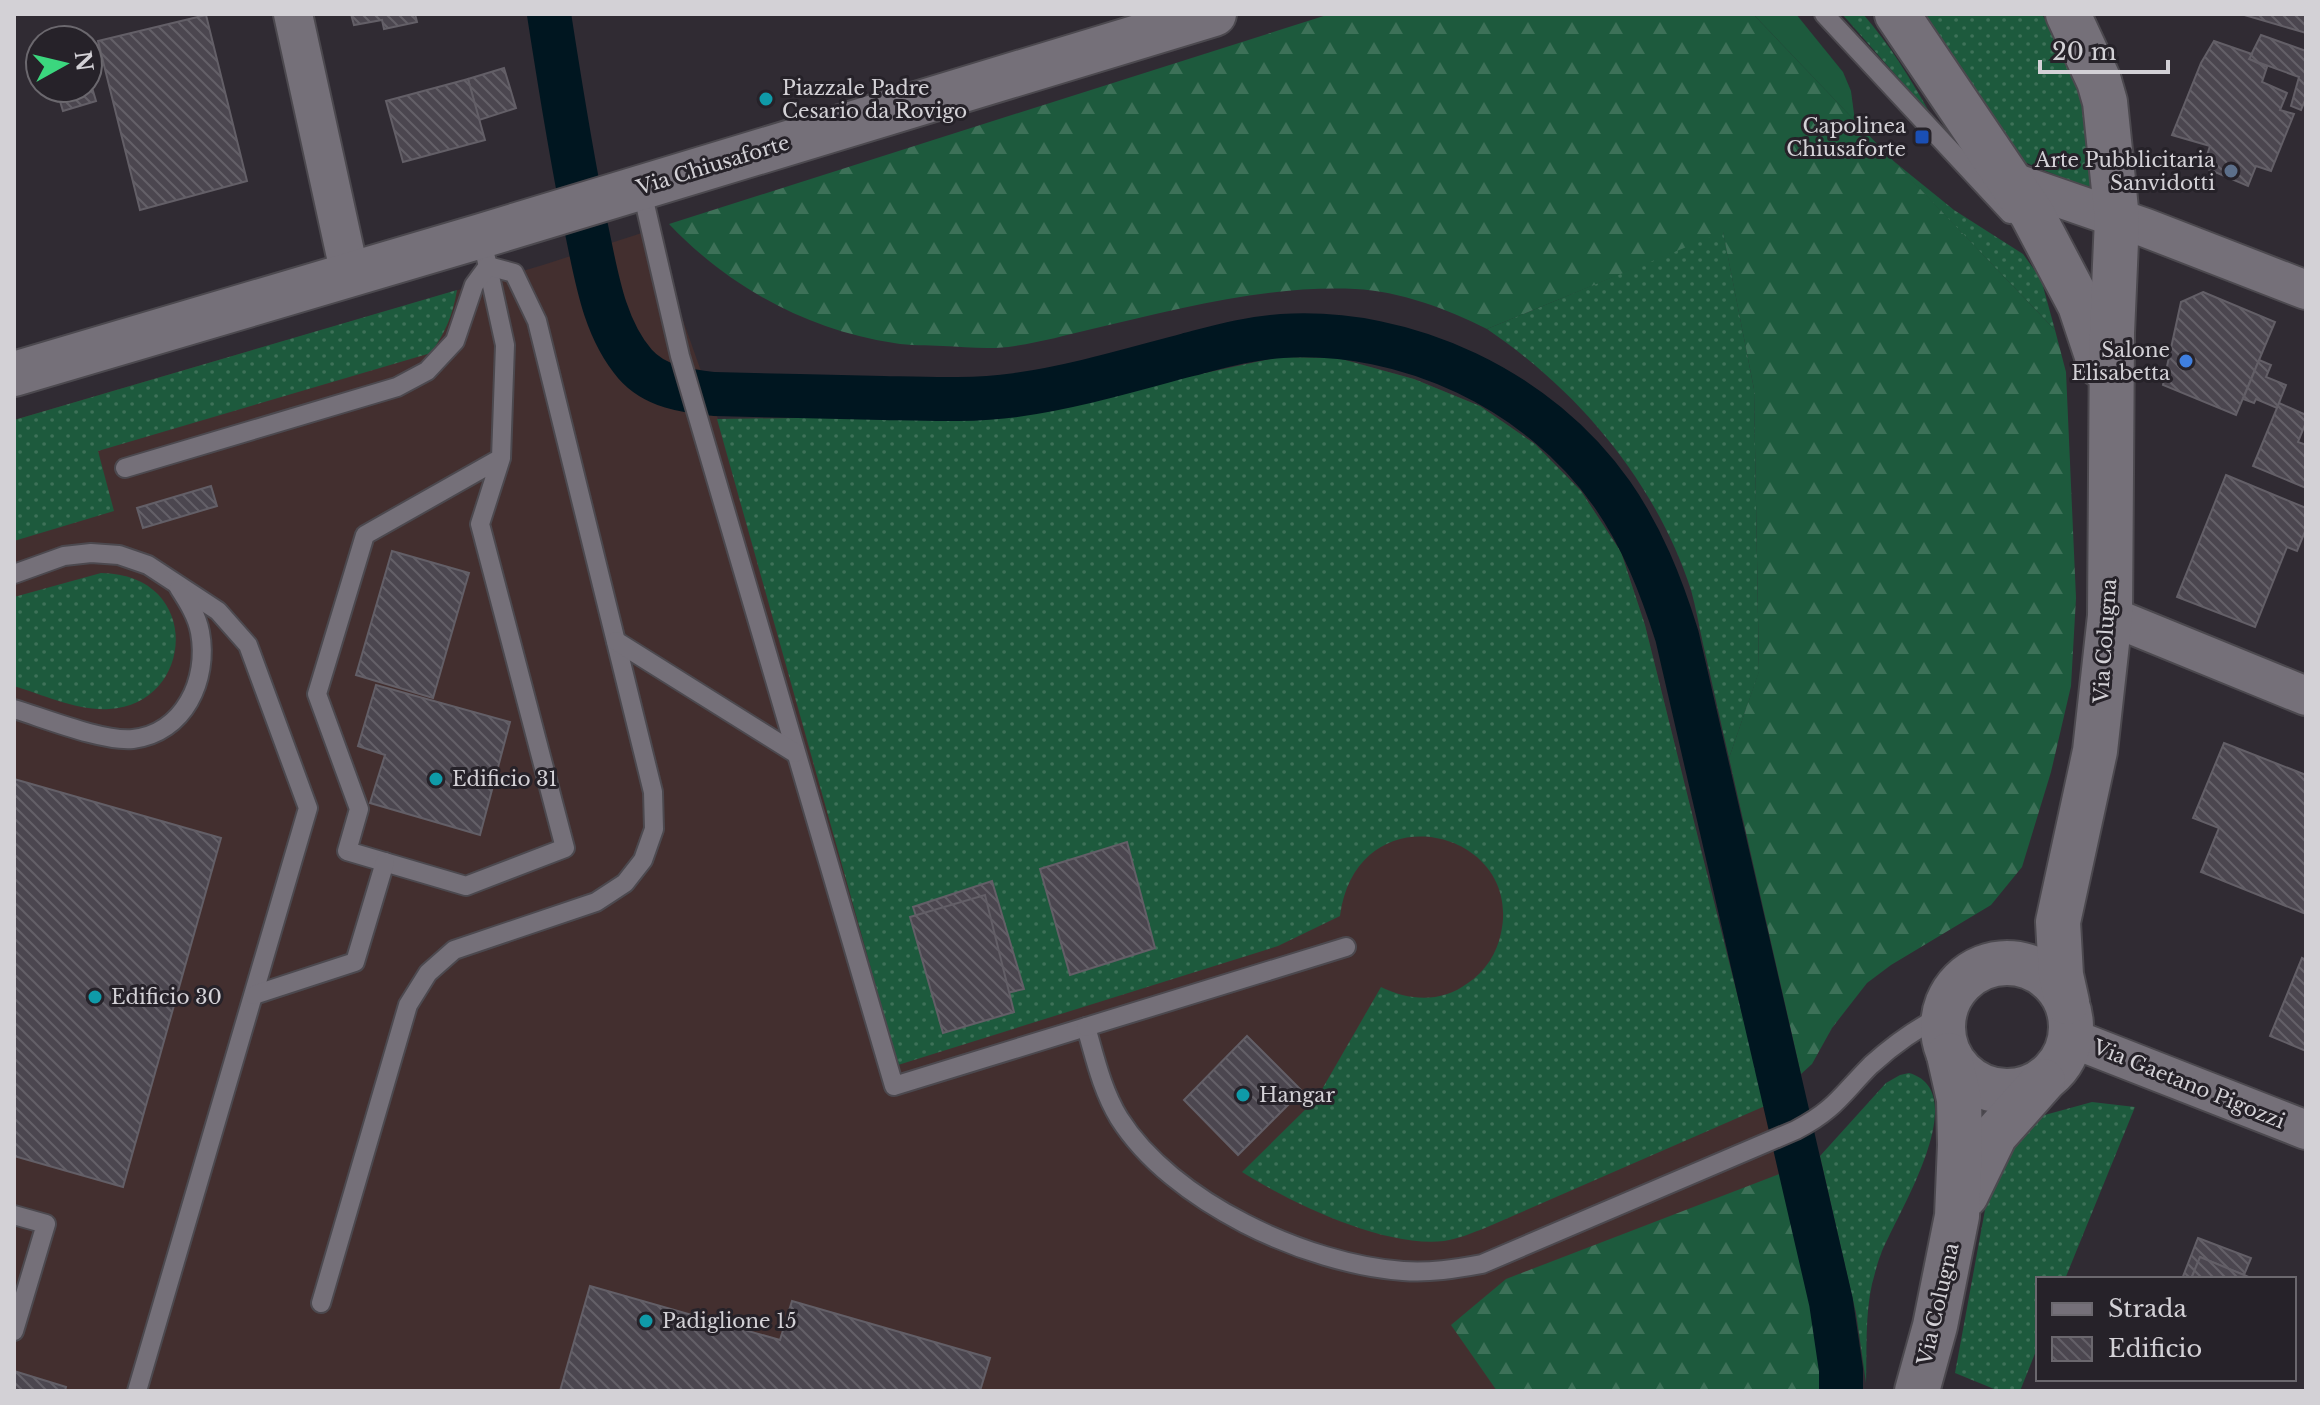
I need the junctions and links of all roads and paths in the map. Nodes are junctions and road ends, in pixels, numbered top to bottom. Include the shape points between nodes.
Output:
1 (293, 14) edge
2 (1214, 14) edge
3 (1824, 14) edge
4 (1897, 14) edge
5 (2068, 14) edge
6 (2010, 181) junction
7 (626, 192) junction
8 (2117, 219) junction
9 (484, 251) junction
10 (2065, 273) junction
11 (350, 275) junction
12 (2306, 290) edge
13 (14, 374) edge
14 (2111, 414) junction
15 (501, 458) junction
16 (125, 468) dead end
17 (14, 574) edge
18 (175, 582) junction
19 (2110, 616) junction
20 (616, 641) junction
21 (2306, 696) edge
22 (14, 709) edge
23 (795, 753) junction
24 (385, 862) junction
25 (2069, 865) junction
26 (1346, 947) dead end
27 (1990, 964) junction
28 (254, 995) junction
29 (2069, 1020) junction
30 (1086, 1027) junction
31 (1946, 1035) junction
32 (2043, 1081) junction
33 (2306, 1130) edge
34 (14, 1215) edge
35 (1957, 1216) junction
36 (321, 1303) dead end
37 (14, 1331) edge
38 (137, 1391) edge
39 (1917, 1391) edge

1 - 11 street
2 - 7 street, Via Chiusaforte
3 - 10 lane
4 - 6 street, Via Colugna
5 - 8 street, Via Colugna via 2105,102
6 - 8 street
6 - 10 street, Via Colugna
7 - 9 street, Via Chiusaforte via 566,210
7 - 23 lane via 699,418
8 - 12 street
8 - 14 street, Via Colugna
9 - 11 street, Via Chiusaforte
9 - 15 lane via 505,345
9 - 16 lane via 455,341 427,371 397,387
9 - 20 lane via 514,273 537,321
10 - 14 street, Via Colugna via 2091,332
11 - 13 street, Via Chiusaforte
14 - 19 street, Via Colugna
15 - 24 lane via 365,535 317,694 359,809 347,851
15 - 24 lane via 480,524 565,848 466,886
17 - 18 lane via 64,556 91,553 148,565
18 - 22 lane via 200,632 201,660 194,694 178,719 158,733 131,739
18 - 28 lane via 218,611 248,645 308,808
19 - 21 street
19 - 25 street, Via Colugna via 2095,751
20 - 23 lane
20 - 36 lane via 653,792 654,829 643,860 625,883 596,902 454,950 428,973 408,1005
23 - 30 lane via 894,1086
24 - 28 lane via 355,962
25 - 27 street, Via Colugna via 2028,924
25 - 29 street, Via Colugna via 2058,922
26 - 30 lane
27 - 29 street via 2026,965 2043,973 2057,986
27 - 31 street via 1960,983 1950,998
28 - 38 lane
29 - 32 street via 2066,1054
29 - 33 street, Via Gaetano Pigozzi
30 - 31 lane via 1103,1087 1120,1120 1184,1185 1254,1229 1302,1249 1401,1271 1482,1264 1773,1139 1824,1115 1891,1047 1921,1026
31 - 32 street via 1961,1072 1977,1084 2010,1092
31 - 35 street, Via Colugna via 1959,1099
32 - 35 street, Via Colugna via 1995,1135
34 - 37 lane via 46,1224
35 - 39 street, Via Colugna

